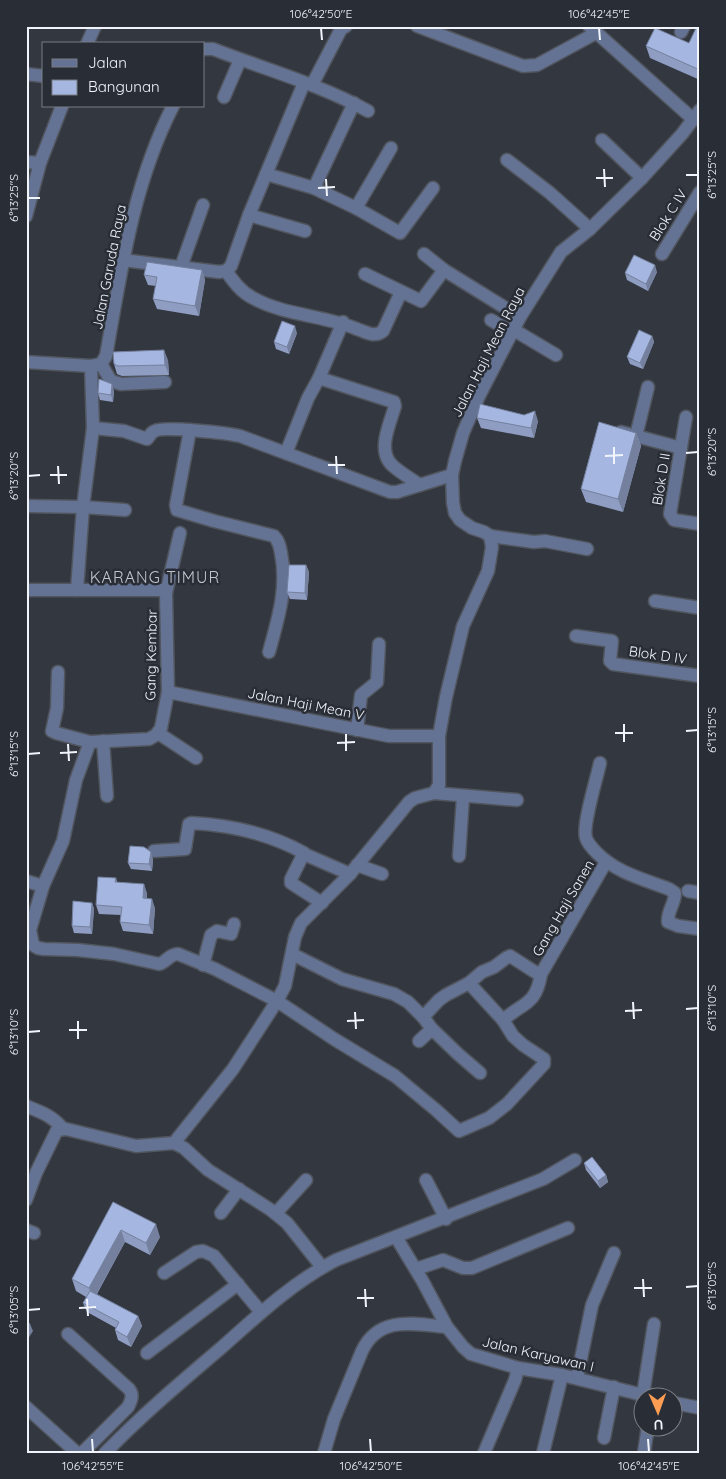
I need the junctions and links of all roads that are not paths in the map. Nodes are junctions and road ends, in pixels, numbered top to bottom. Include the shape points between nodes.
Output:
1 (95, 26) edge
2 (346, 26) edge
3 (417, 26) edge
4 (591, 28) edge
5 (88, 42) edge
6 (205, 49) edge
7 (240, 60) junction
8 (26, 74) edge
9 (42, 76) edge
10 (308, 84) junction
11 (224, 97) dead end
12 (354, 103) junction
13 (61, 108) edge
14 (172, 108) edge
15 (368, 111) dead end
16 (697, 115) edge
17 (602, 140) dead end
18 (390, 148) dead end
19 (506, 160) dead end
20 (26, 162) edge
21 (40, 163) junction
22 (266, 174) junction
23 (642, 178) junction
24 (314, 188) junction
25 (433, 188) dead end
26 (700, 192) edge
27 (203, 205) dead end
28 (356, 208) junction
29 (249, 215) junction
30 (26, 216) edge
31 (590, 229) junction
32 (304, 231) dead end
33 (424, 254) dead end
34 (662, 254) dead end
35 (122, 260) junction
36 (182, 267) junction
37 (444, 270) junction
38 (226, 271) junction
39 (364, 274) dead end
40 (401, 292) junction
41 (520, 318) junction
42 (492, 320) dead end
43 (343, 322) junction
44 (513, 331) junction
45 (556, 355) dead end
46 (26, 362) edge
47 (96, 365) junction
48 (319, 378) junction
49 (165, 382) dead end
50 (648, 388) dead end
51 (476, 404) junction
52 (492, 408) edge
53 (686, 417) dead end
54 (92, 428) junction
55 (610, 429) edge
56 (190, 430) junction
57 (636, 436) junction
58 (681, 448) junction
59 (286, 452) junction
60 (452, 474) junction
61 (420, 485) junction
62 (26, 506) edge
63 (83, 507) junction
64 (125, 510) dead end
65 (700, 524) edge
66 (180, 533) dead end
67 (490, 536) junction
68 (587, 549) dead end
69 (26, 590) edge
70 (77, 590) junction
71 (166, 593) junction
72 (655, 601) dead end
73 (700, 608) edge
74 (576, 636) dead end
75 (379, 644) dead end
76 (269, 652) dead end
77 (58, 672) dead end
78 (700, 676) edge
79 (168, 692) junction
80 (357, 730) junction
81 (158, 733) junction
82 (439, 736) junction
83 (103, 741) junction
84 (90, 742) junction
85 (196, 758) dead end
86 (600, 763) dead end
87 (434, 793) junction
88 (107, 796) dead end
89 (463, 796) junction
90 (517, 800) dead end
91 (154, 850) dead end
92 (304, 854) junction
93 (459, 856) dead end
94 (606, 862) junction
95 (354, 869) junction
96 (382, 874) dead end
97 (26, 881) edge
98 (44, 886) junction
99 (322, 903) junction
100 (234, 924) dead end
101 (700, 929) edge
102 (28, 930) edge
103 (292, 954) junction
104 (203, 965) junction
105 (541, 974) junction
106 (469, 983) junction
107 (273, 998) junction
108 (424, 1017) junction
109 (502, 1020) junction
110 (432, 1029) junction
111 (419, 1041) dead end
112 (480, 1073) dead end
113 (26, 1106) edge
114 (63, 1129) junction
115 (174, 1143) junction
116 (575, 1160) dead end
117 (306, 1180) dead end
118 (426, 1180) dead end
119 (239, 1189) junction
120 (26, 1200) edge
121 (221, 1213) dead end
122 (276, 1213) junction
123 (446, 1219) junction
124 (568, 1228) dead end
125 (396, 1237) junction
126 (614, 1253) dead end
127 (322, 1268) junction
128 (416, 1269) junction
129 (164, 1273) dead end
130 (238, 1284) junction
131 (261, 1312) junction
132 (654, 1324) dead end
133 (447, 1327) junction
134 (68, 1334) dead end
135 (147, 1353) dead end
136 (518, 1368) junction
137 (562, 1375) junction
138 (577, 1378) junction
139 (646, 1386) edge
140 (614, 1387) junction
141 (634, 1393) edge
142 (684, 1405) edge
143 (26, 1407) edge
144 (700, 1408) edge
145 (647, 1436) edge
146 (604, 1438) dead end
147 (77, 1453) edge
148 (82, 1453) edge
149 (105, 1453) edge
150 (324, 1453) edge
151 (484, 1453) edge
152 (543, 1453) edge
153 (644, 1453) edge

1 - 5 street
2 - 10 street via 341,29
3 - 4 street via 530,67
4 - 16 street
6 - 7 street
7 - 10 street
7 - 11 street
8 - 9 street
10 - 12 street
10 - 22 street
12 - 15 street
12 - 24 street
13 - 21 street
14 - 35 street, Jalan Garuda Raya via 152,151
16 - 23 street, Jalan Haji Mean Raya
17 - 23 street
18 - 28 street
19 - 31 street
20 - 21 street
21 - 30 street
22 - 24 street
22 - 29 street
23 - 31 street, Jalan Haji Mean Raya
24 - 28 street
25 - 28 street via 400,233
26 - 34 street, Blok C IV
27 - 36 street
29 - 32 street
29 - 38 street via 231,266
31 - 41 street, Jalan Haji Mean Raya via 561,252
33 - 37 street
35 - 36 street
35 - 47 street, Jalan Garuda Raya via 106,356
36 - 38 street
37 - 40 street via 422,300
37 - 41 street
38 - 43 street via 239,289 275,308
39 - 40 street
40 - 43 street via 379,334
41 - 44 street, Jalan Haji Mean Raya
42 - 44 street
43 - 48 street
44 - 45 street
44 - 51 street, Jalan Haji Mean Raya
46 - 47 street
47 - 49 street via 111,381 121,384
47 - 54 street, Jalan Garuda Raya
48 - 59 street
48 - 61 street via 394,402 385,451 392,465
50 - 57 street
51 - 52 street
51 - 60 street, Jalan Haji Mean Raya via 463,433
53 - 58 street, Blok D II
54 - 56 street via 124,431 147,439 159,429
54 - 63 street, Jalan Garuda Raya
55 - 57 street
56 - 59 street via 240,436
56 - 76 street via 177,510 278,539 284,566 284,588
57 - 58 street
58 - 65 street, Blok D II via 670,514 674,520
59 - 61 street via 390,492
60 - 61 street
60 - 67 street, Jalan Haji Mean Raya via 455,513 472,528
62 - 63 street
63 - 64 street
63 - 70 street, Jalan Garuda Raya
66 - 71 street, Gang Kembar
67 - 68 street via 531,542 545,540
67 - 82 street via 492,547 488,571 463,626
69 - 70 street
70 - 71 street via 161,590
71 - 79 street, Gang Kembar
72 - 73 street
74 - 78 street, Blok D IV via 612,641 610,661 613,664
75 - 80 street via 377,682 361,695
77 - 84 street via 57,708 52,731
79 - 80 street, Jalan Haji Mean V
79 - 81 street, Gang Kembar
80 - 82 street, Jalan Haji Mean V via 389,736
81 - 83 street via 149,739
81 - 85 street
82 - 87 street via 439,785
83 - 84 street
83 - 88 street
84 - 98 street via 76,780 63,841
86 - 94 street via 585,826 591,846
87 - 89 street
87 - 95 street via 409,802
89 - 90 street
89 - 93 street
91 - 92 street via 185,849 191,823 265,835
92 - 95 street
92 - 99 street via 291,883
94 - 101 street via 622,872 675,893 668,922
94 - 105 street, Gang Haji Sanen
95 - 96 street
95 - 99 street
97 - 98 street
98 - 102 street
99 - 103 street via 301,923
100 - 104 street via 230,934 217,931 211,935
102 - 104 street via 33,945 38,948 114,954 158,964 178,954
103 - 107 street via 285,986
103 - 108 street via 342,979 394,994
104 - 107 street
105 - 106 street, Gang Haji Sanen via 510,956
105 - 109 street via 538,991 532,999
106 - 108 street, Gang Haji Sanen via 439,1000
106 - 109 street
107 - 109 street via 395,1076 461,1131 489,1118 507,1104 544,1064 544,1059 513,1036
107 - 115 street via 233,1069
108 - 110 street
110 - 111 street
110 - 112 street
113 - 114 street via 50,1116
114 - 115 street via 136,1146
114 - 120 street via 55,1132
115 - 119 street
116 - 123 street via 543,1180
117 - 122 street
118 - 123 street
119 - 121 street
119 - 122 street
122 - 127 street
123 - 125 street
124 - 128 street via 472,1268 443,1260
125 - 127 street
125 - 128 street, Jalan Karyawan I
126 - 138 street via 592,1305
127 - 131 street
128 - 133 street, Jalan Karyawan I
129 - 130 street via 196,1252 203,1251 214,1256
130 - 131 street
130 - 135 street
131 - 149 street via 175,1386
132 - 139 street
133 - 136 street, Jalan Karyawan I via 471,1354
133 - 150 street via 402,1324 377,1331 362,1351
134 - 148 street via 132,1394 128,1407
136 - 137 street, Jalan Karyawan I
136 - 151 street
137 - 138 street, Jalan Karyawan I
137 - 152 street
138 - 140 street, Jalan Karyawan I
140 - 141 street, Jalan Karyawan I
140 - 146 street
142 - 144 street
143 - 147 street
145 - 153 street

